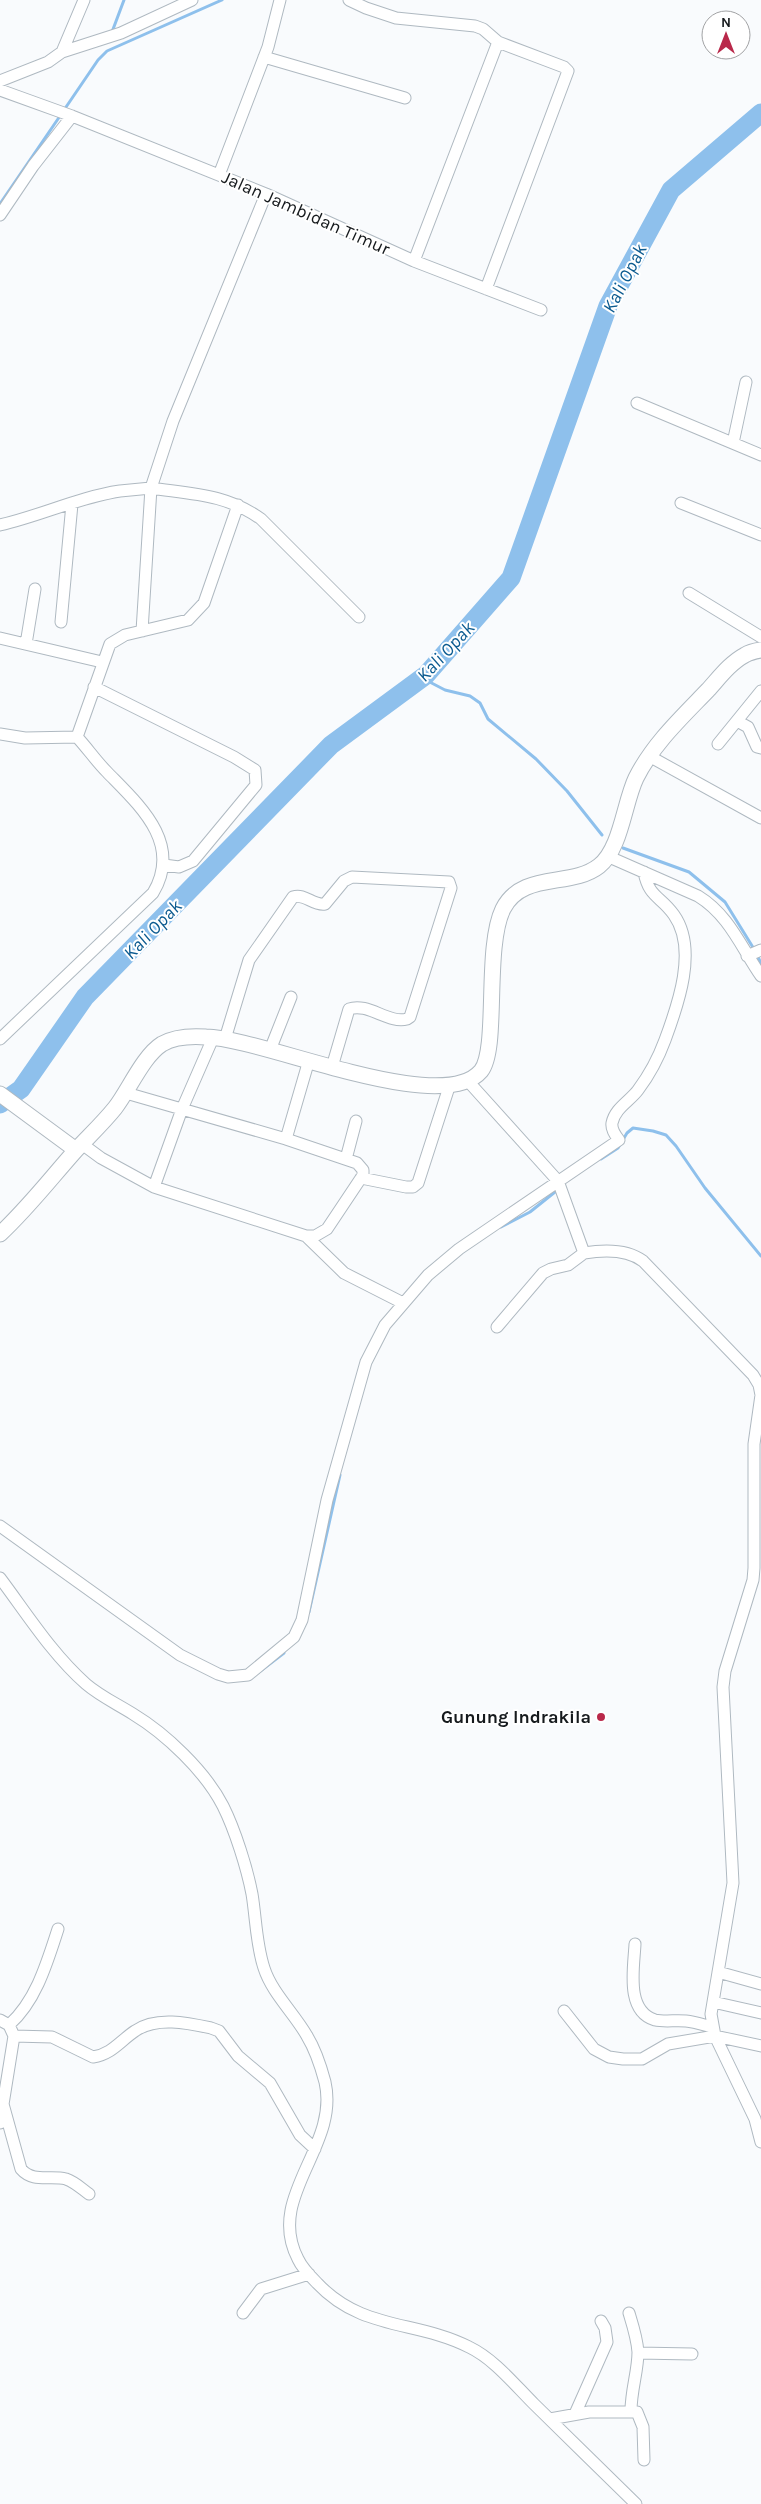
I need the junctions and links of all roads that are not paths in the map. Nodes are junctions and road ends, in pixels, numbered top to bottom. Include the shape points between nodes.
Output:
1 (84, 0) edge
2 (192, 0) edge
3 (280, 0) edge
4 (349, 0) edge
5 (498, 42) junction
6 (62, 52) junction
7 (264, 57) junction
8 (0, 81) edge
9 (0, 90) edge
10 (405, 98) dead end
11 (65, 113) junction
12 (219, 175) junction
13 (266, 194) junction
14 (0, 215) edge
15 (414, 261) junction
16 (486, 289) junction
17 (541, 310) dead end
18 (746, 382) dead end
19 (637, 403) dead end
20 (733, 443) junction
21 (761, 455) edge
22 (150, 488) junction
23 (682, 503) dead end
24 (72, 504) junction
25 (238, 505) junction
26 (0, 525) edge
27 (761, 535) edge
28 (35, 589) dead end
29 (689, 593) dead end
30 (359, 617) dead end
31 (61, 622) dead end
32 (142, 632) junction
33 (761, 637) edge
34 (0, 638) edge
35 (26, 644) junction
36 (761, 650) edge
37 (102, 662) junction
38 (94, 687) junction
39 (761, 691) edge
40 (737, 721) junction
41 (0, 734) edge
42 (77, 737) junction
43 (718, 744) dead end
44 (761, 748) edge
45 (649, 756) junction
46 (761, 818) edge
47 (607, 856) junction
48 (164, 865) junction
49 (644, 872) junction
50 (753, 954) edge
51 (761, 976) edge
52 (291, 997) dead end
53 (219, 1038) junction
54 (0, 1039) edge
55 (270, 1050) junction
56 (309, 1060) junction
57 (332, 1067) junction
58 (468, 1080) junction
59 (450, 1084) junction
60 (126, 1093) junction
61 (0, 1094) edge
62 (182, 1109) junction
63 (356, 1121) dead end
64 (286, 1139) junction
65 (80, 1147) junction
66 (346, 1159) junction
67 (361, 1178) junction
68 (558, 1181) junction
69 (154, 1187) junction
70 (0, 1234) edge
71 (306, 1236) junction
72 (584, 1253) junction
73 (403, 1303) junction
74 (497, 1327) dead end
75 (0, 1526) edge
76 (0, 1578) edge
77 (58, 1929) dead end
78 (635, 1944) dead end
79 (718, 1972) junction
80 (761, 1984) edge
81 (713, 2002) junction
82 (564, 2011) dead end
83 (761, 2013) edge
84 (5, 2022) edge
85 (714, 2032) junction
86 (14, 2036) junction
87 (761, 2046) edge
88 (3, 2104) junction
89 (0, 2123) edge
90 (761, 2142) edge
91 (315, 2149) junction
92 (89, 2194) dead end
93 (309, 2274) junction
94 (242, 2313) dead end
95 (629, 2314) dead end
96 (601, 2321) dead end
97 (638, 2353) junction
98 (692, 2354) dead end
99 (631, 2411) junction
100 (575, 2414) junction
101 (550, 2419) junction
102 (644, 2460) dead end
103 (636, 2504) edge

1 - 6 street
2 - 6 street via 121,33
3 - 7 street
4 - 5 street via 396,18 474,26
5 - 15 street
5 - 16 street via 564,67 568,74
6 - 8 street via 48,62
7 - 10 street
7 - 12 street
9 - 11 street, Jalan Jambidan Timur
11 - 12 street, Jalan Jambidan Timur
11 - 14 street
12 - 13 street, Jalan Jambidan Timur
13 - 15 street, Jalan Jambidan Timur
13 - 22 street via 173,421
15 - 16 street, Jalan Jambidan Timur
16 - 17 street, Jalan Jambidan Timur
18 - 20 street
19 - 20 street
20 - 21 street
22 - 24 street via 119,491
22 - 25 street via 224,499
22 - 32 street
23 - 27 street
24 - 26 street
24 - 31 street
25 - 30 street via 262,519
25 - 32 street via 204,604 197,613 179,624
28 - 35 street
29 - 33 street
32 - 37 street via 116,639 110,644
34 - 35 street
35 - 37 street
36 - 45 main road via 745,654 732,664
37 - 38 street
38 - 42 street
38 - 48 street via 255,770 256,785 193,861 179,867
39 - 40 street
40 - 43 street
40 - 44 street via 748,727
41 - 42 street via 25,738
42 - 48 street via 148,817 161,844
45 - 46 street
45 - 47 main road via 629,794 615,841
47 - 49 street
47 - 58 main road via 599,866 586,873 526,888 511,898 503,909 491,967 490,1041 486,1061 481,1072
48 - 54 street via 154,893
49 - 50 street via 709,903 721,913
49 - 68 street via 650,892 675,917 685,958 682,991 654,1068 614,1117 614,1134 619,1140
50 - 51 street
52 - 55 street
53 - 55 main road
53 - 57 street via 249,960 293,897 301,896 325,904 344,881 352,877 449,882 451,888 410,1016 407,1020 398,1020 359,1008 349,1009
53 - 60 main road via 176,1038 161,1045 149,1056
53 - 62 street
55 - 56 main road
56 - 57 main road
56 - 64 street
57 - 59 main road via 418,1086
58 - 59 main road
58 - 68 street
59 - 67 street via 418,1183 406,1187
60 - 62 street
60 - 65 main road
61 - 65 main road
62 - 64 street
62 - 69 street
63 - 66 street
64 - 66 street
65 - 69 street
65 - 70 main road
66 - 67 street via 361,1166 364,1170
67 - 71 street via 327,1228 315,1236
68 - 72 street
68 - 73 street via 459,1248
69 - 71 street
71 - 73 street via 344,1273
72 - 74 street via 568,1265 543,1273
72 - 79 street via 622,1253 643,1261 754,1375 759,1385 760,1405 754,1444 753,1580 723,1686 733,1884
73 - 75 street via 385,1325 366,1362 327,1500 299,1629 248,1675 218,1674 180,1655
76 - 91 street via 74,1672 106,1699 136,1716 190,1761 223,1806 251,1890 264,1968 308,2038 325,2084 327,2109
77 - 84 street via 41,1982 19,2016
78 - 85 street via 633,1984 641,2012 655,2020 688,2022
79 - 80 street
79 - 81 street
81 - 83 street
81 - 85 street
82 - 85 street via 594,2049 623,2060 642,2059 668,2044
84 - 86 street
85 - 87 street
85 - 90 street via 755,2119
86 - 88 street
86 - 91 street via 52,2037 93,2057 110,2052 135,2031 155,2022 211,2028 270,2083 300,2135
88 - 89 street
88 - 92 street via 21,2169 26,2175 66,2179
91 - 93 street via 290,2204 288,2224 298,2260
93 - 94 street via 261,2289
93 - 101 street via 338,2302 368,2318 437,2334 472,2348 500,2370
95 - 97 street
96 - 100 street via 607,2342
97 - 98 street
97 - 99 street via 631,2389
99 - 100 street
99 - 102 street via 637,2412 641,2419
100 - 101 street
101 - 103 street

